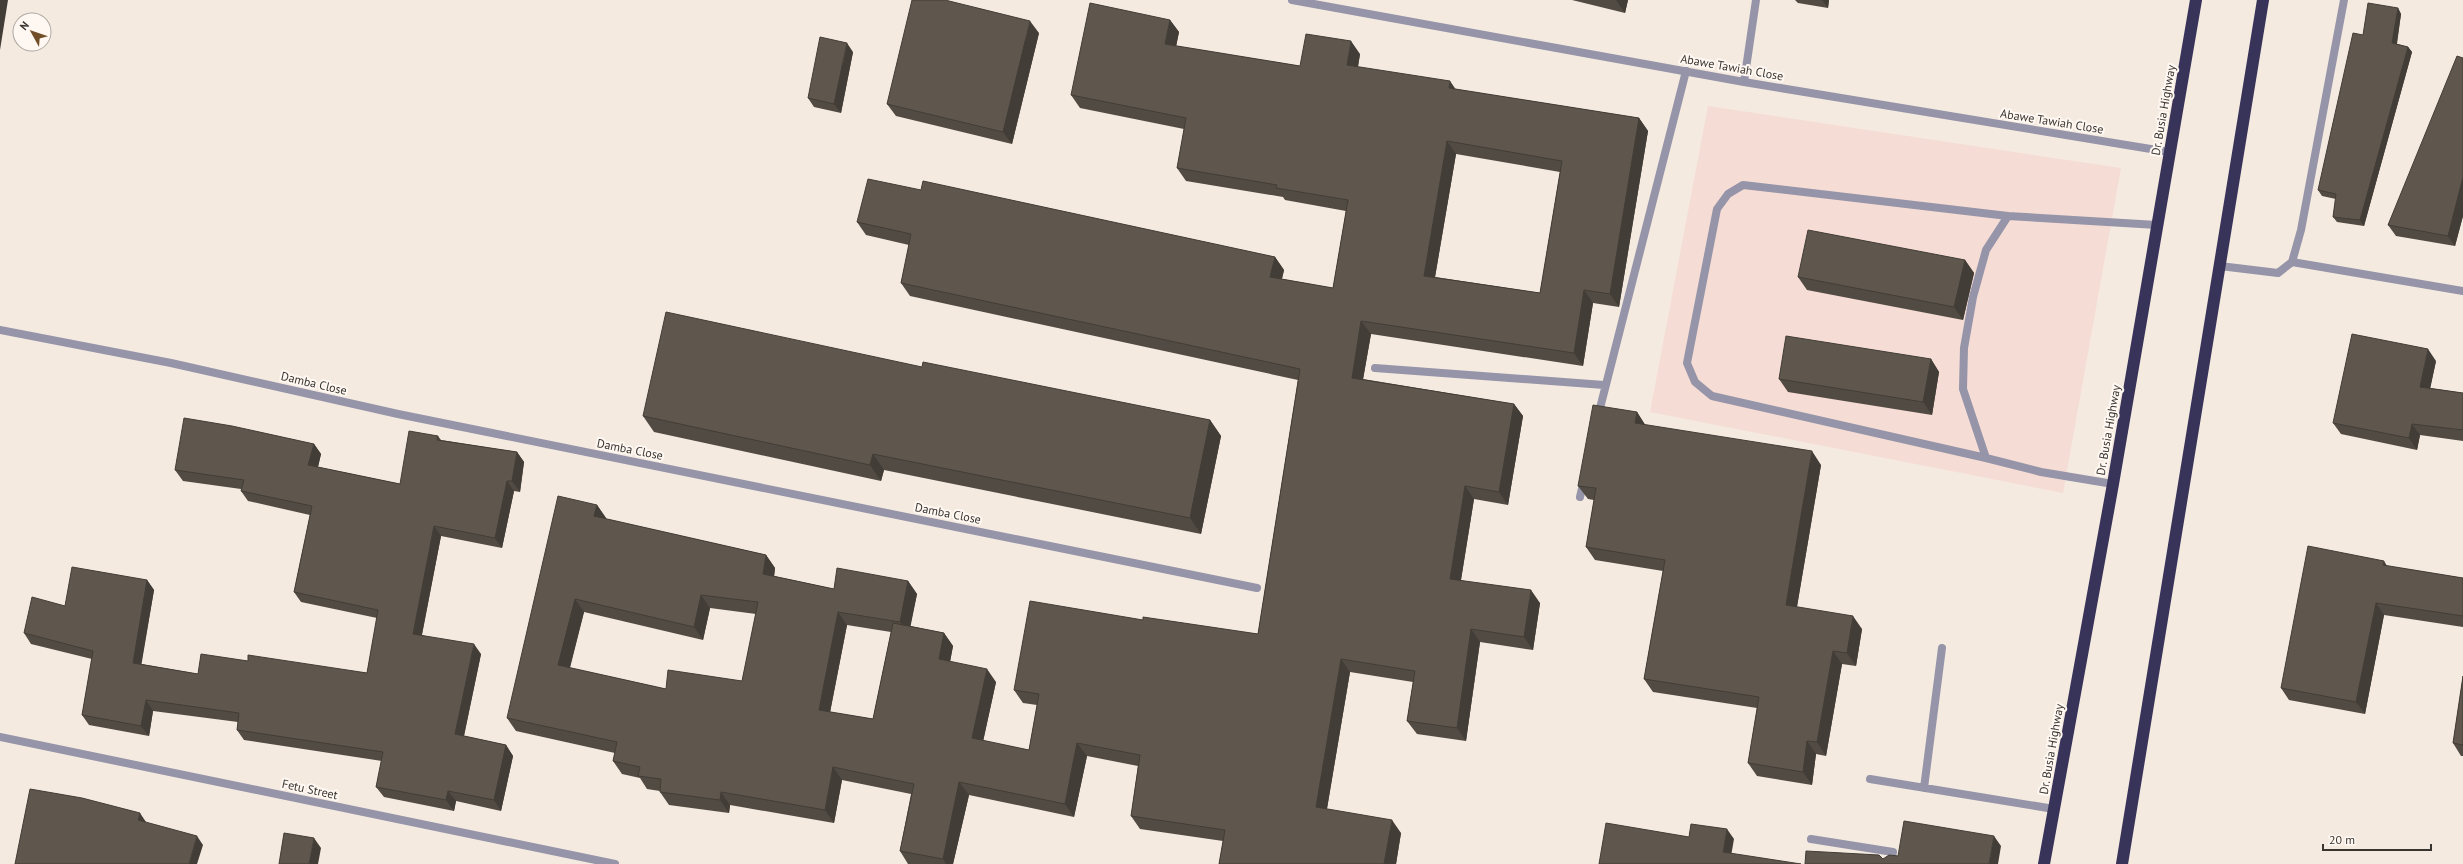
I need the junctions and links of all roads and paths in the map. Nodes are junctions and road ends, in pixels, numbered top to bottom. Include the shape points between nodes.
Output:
1 (1292, 0) edge
2 (1756, 0) edge
3 (2196, 0) edge
4 (2263, 0) edge
5 (2344, 0) edge
6 (1318, 2) edge
7 (1686, 72) junction
8 (1744, 82) junction
9 (2169, 152) junction
10 (2008, 216) junction
11 (2157, 225) junction
12 (2292, 262) junction
13 (2220, 266) junction
14 (2463, 291) edge
15 (0, 330) edge
16 (1375, 368) dead end
17 (1604, 385) junction
18 (1596, 422) edge
19 (1986, 458) junction
20 (1585, 475) edge
21 (2113, 484) junction
22 (1580, 497) edge
23 (1257, 588) dead end
24 (1942, 648) dead end
25 (0, 737) edge
26 (1870, 779) dead end
27 (1924, 788) junction
28 (2054, 809) junction
29 (1811, 839) dead end
30 (616, 864) edge
31 (1891, 864) edge
32 (2044, 864) edge
33 (2122, 864) edge

1 - 6 street, Abawe Tawiah Close
2 - 8 street
3 - 9 highway, Dr. Busia Highway
4 - 13 highway
5 - 12 street via 2301,230
6 - 7 street, Abawe Tawiah Close
7 - 8 street, Abawe Tawiah Close
7 - 17 street
8 - 9 street, Abawe Tawiah Close
9 - 11 highway, Dr. Busia Highway
10 - 11 street
10 - 19 street via 1986,250 1973,297 1964,348 1963,389
10 - 19 street via 1743,185 1728,194 1717,209 1687,363 1695,382 1712,396
11 - 21 highway, Dr. Busia Highway
12 - 13 street via 2278,273
12 - 14 street
13 - 33 highway
15 - 23 street, Damba Close via 171,363 398,414
16 - 17 street
17 - 18 street
19 - 21 street via 2041,472
20 - 22 street
21 - 28 highway, Dr. Busia Highway
24 - 27 street
25 - 30 street, Fetu Street
26 - 27 street
27 - 28 street
28 - 32 highway, Dr. Busia Highway
29 - 31 street via 1893,852

